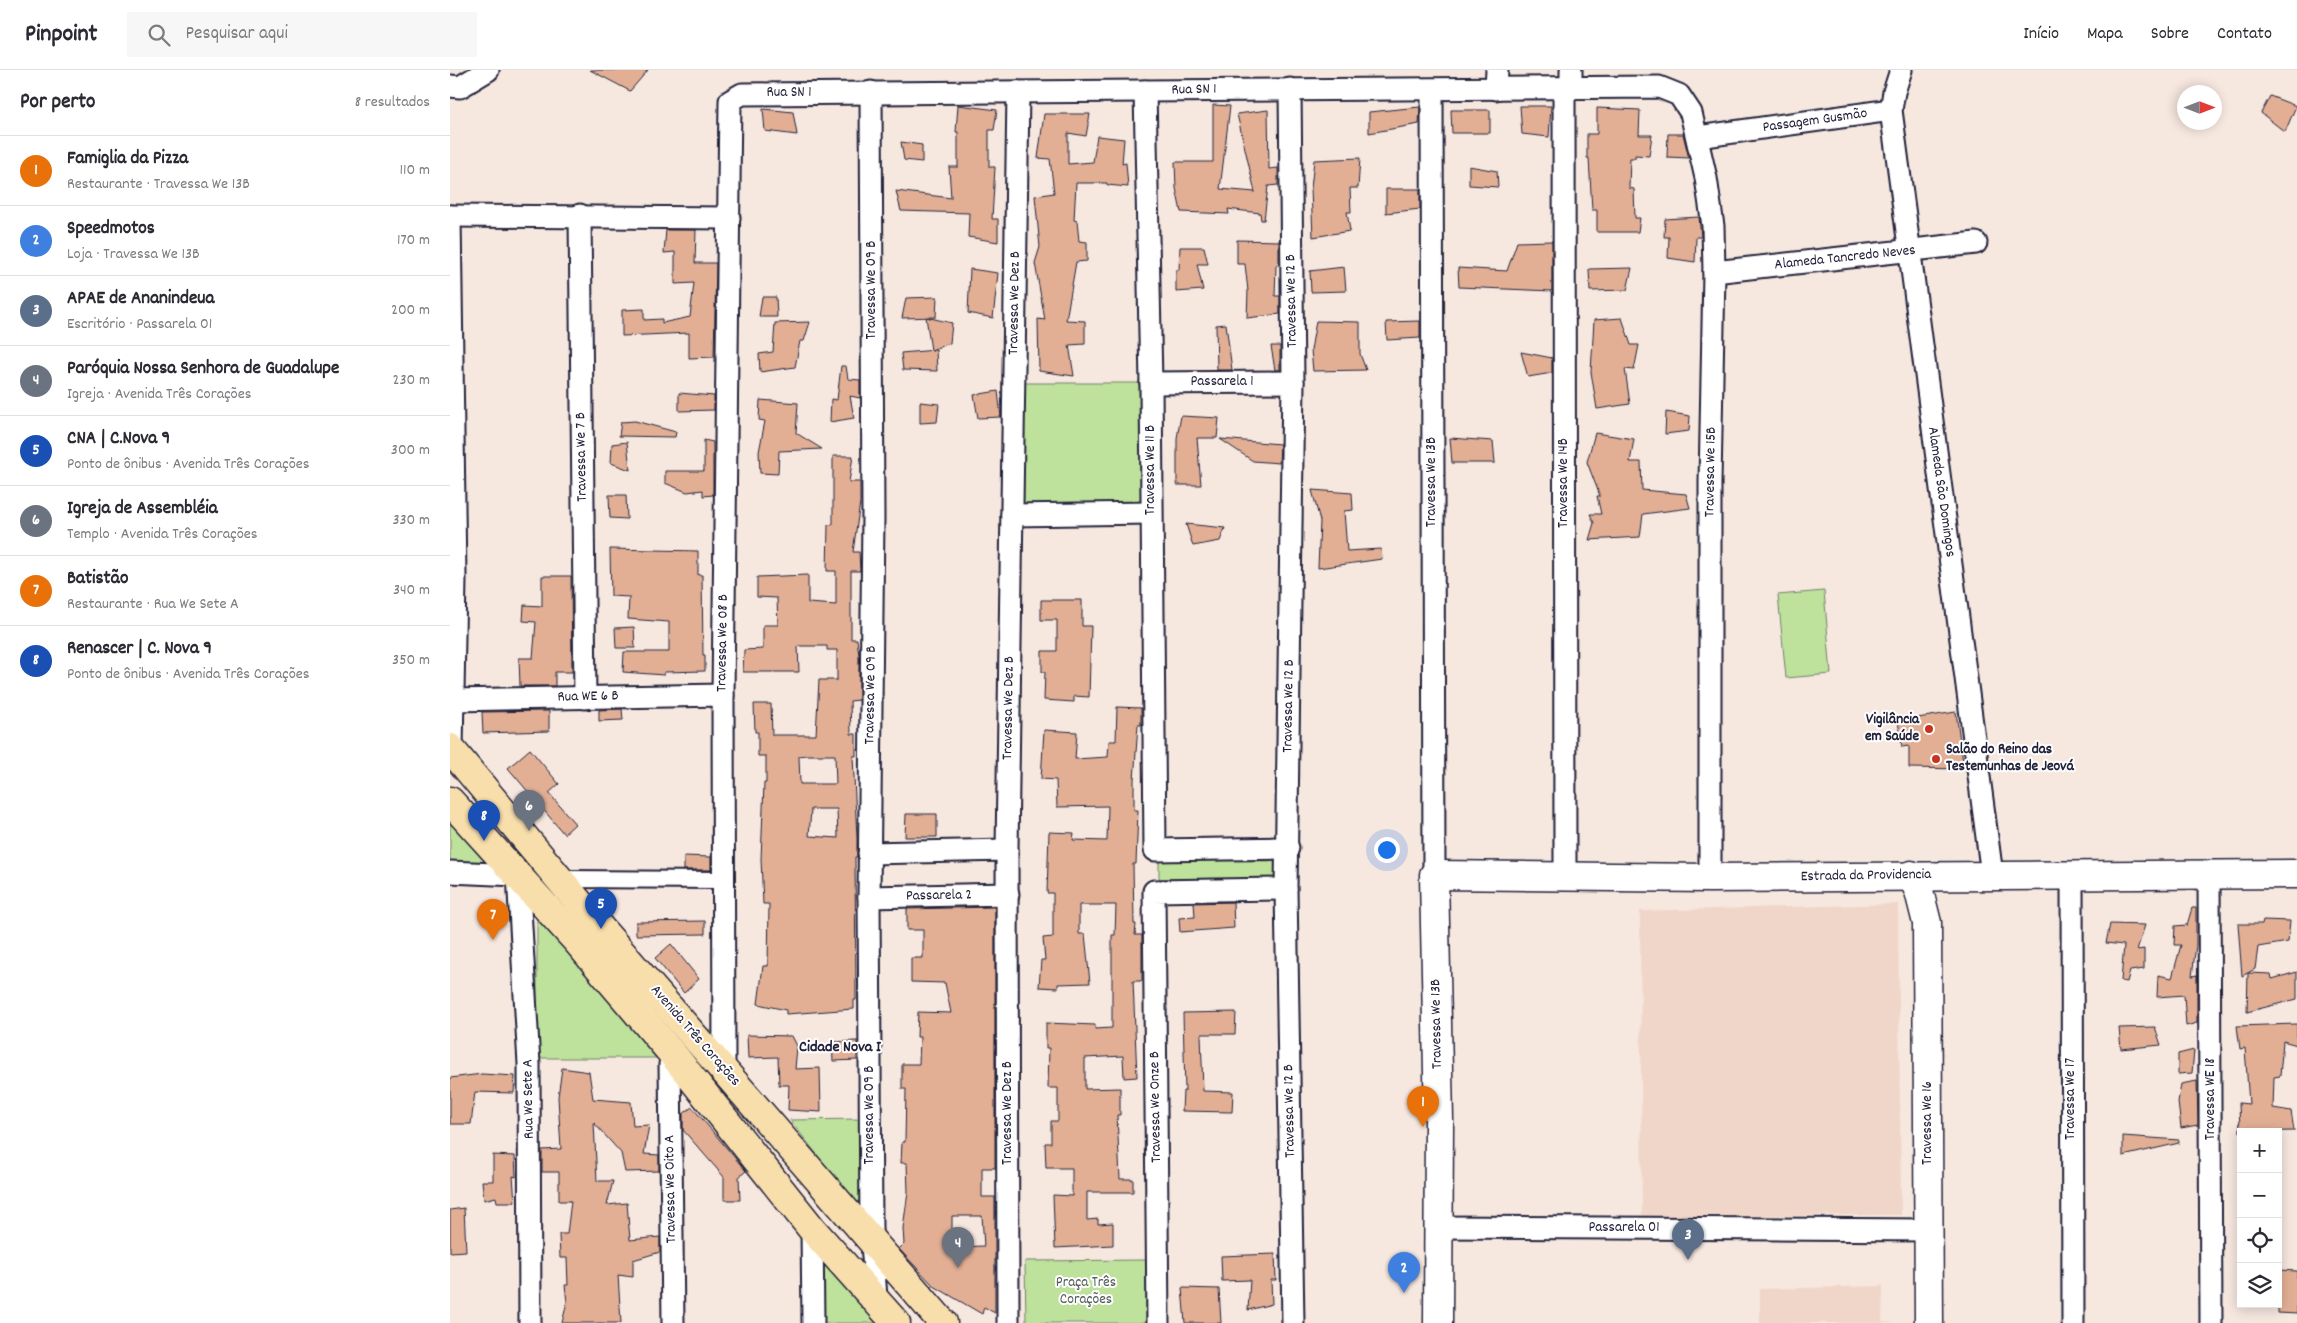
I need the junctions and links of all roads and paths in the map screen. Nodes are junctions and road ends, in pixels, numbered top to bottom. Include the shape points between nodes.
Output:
1 (488, 70) edge
2 (1901, 70) edge
3 (1621, 79) edge
4 (1496, 80) edge
5 (1569, 83) edge
6 (450, 86) edge
7 (1659, 87) joint
8 (1290, 89) junction
9 (1432, 90) junction
10 (1145, 91) junction
11 (871, 92) junction
12 (1018, 92) junction
13 (730, 100) joint
14 (1891, 110) junction
15 (1698, 138) junction
16 (580, 215) junction
17 (450, 216) edge
18 (729, 218) junction
19 (1976, 243) dead end
20 (1909, 251) junction
21 (1714, 272) junction
22 (1293, 382) junction
23 (1151, 383) junction
24 (1151, 513) junction
25 (1012, 515) junction
26 (723, 695) junction
27 (585, 698) junction
28 (454, 700) junction
29 (451, 749) edge
30 (450, 801) edge
31 (1288, 848) junction
32 (1007, 850) junction
33 (869, 853) junction
34 (450, 872) edge
35 (555, 872) junction
36 (1434, 874) junction
37 (2297, 874) edge
38 (518, 875) junction
39 (1911, 875) junction
40 (1957, 875) junction
41 (1992, 875) junction
42 (2209, 875) junction
43 (1565, 876) junction
44 (2072, 876) junction
45 (1710, 878) junction
46 (722, 880) junction
47 (1286, 889) junction
48 (1008, 894) junction
49 (869, 897) junction
50 (1927, 923) junction
51 (675, 1057) junction
52 (724, 1069) junction
53 (1439, 1228) junction
54 (812, 1230) junction
55 (1929, 1230) junction
56 (874, 1241) junction
57 (876, 1298) junction
58 (530, 1323) edge
59 (673, 1323) edge
60 (813, 1323) edge
61 (896, 1323) edge
62 (943, 1323) edge
63 (1008, 1323) edge
64 (1158, 1323) edge
65 (1293, 1323) edge
66 (1438, 1323) edge
67 (1929, 1323) edge
68 (2073, 1323) edge
69 (2211, 1323) edge

1 - 6 street via 460,87
2 - 14 street
3 - 5 street, Rua SN 1
3 - 7 street, Rua SN 1
4 - 5 street, Rua SN 1
4 - 9 street, Rua SN 1
5 - 43 street, Travessa We 14B
7 - 15 street, Travessa We 15B via 1680,95 1686,102
8 - 9 street, Rua SN 1
8 - 10 street, Rua SN 1
8 - 22 street, Travessa We 12 B
9 - 36 street, Travessa We 13B
10 - 12 street, Rua SN 1
10 - 23 street, Travessa We 11 B
11 - 12 street, Rua SN 1
11 - 13 street, Rua SN 1 via 747,93
11 - 33 street, Travessa We 09 B via 873,517
12 - 25 street, Travessa We Dez B
13 - 18 street, Travessa We 08 B
14 - 15 street, Passagem Gusmão
14 - 20 street, Alameda São Domingos
15 - 21 street, Travessa We 15B via 1713,226
16 - 17 street
16 - 18 street
16 - 27 street, Travessa We 7 B
17 - 28 street
18 - 26 street, Travessa We 08 B
19 - 20 street, Alameda Tancredo Neves
20 - 21 street, Alameda Tancredo Neves
20 - 41 street, Alameda São Domingos
21 - 45 street, Travessa We 15B via 1710,483
22 - 23 street, Passarela 1
22 - 31 street, Travessa We 12 B
23 - 24 street, Travessa We 11 B
24 - 25 street
24 - 31 street, Travessa We 11 B via 1155,850
25 - 32 street, Travessa We Dez B
26 - 27 street, Rua WE 6 B
26 - 46 street, Travessa We 08 B
27 - 28 street, Rua WE 6 B
28 - 29 street
29 - 35 main road, Avenida Três Corações
30 - 38 main road, Avenida Três Corações
31 - 47 street, Travessa We 12 B
32 - 33 street
32 - 48 street, Travessa We Dez B
33 - 49 street, Travessa We 09 B
34 - 38 street
35 - 38 main road
35 - 46 street
35 - 52 main road, Avenida Três Corações
36 - 43 main road, Estrada da Providencia
36 - 53 main road, Travessa We 13B
37 - 42 main road, Estrada da Providencia
38 - 51 main road, Avenida Três Corações
38 - 58 street, Rua We Sete A via 529,1064
39 - 40 main road, Estrada da Providencia
39 - 45 main road, Estrada da Providencia
39 - 50 main road via 1919,891
40 - 41 main road, Estrada da Providencia
40 - 50 main road via 1940,889
41 - 44 main road, Estrada da Providencia
42 - 44 main road, Estrada da Providencia
42 - 69 street, Travessa WE 18
43 - 45 main road, Estrada da Providencia
44 - 68 street, Travessa We 17
46 - 52 street, Travessa We 08 B
47 - 64 street, Travessa We Onze B via 1154,891
47 - 65 street, Travessa We 12 B
48 - 49 street, Passarela 2
48 - 63 street, Travessa We Dez B
49 - 56 street, Travessa We 09 B via 871,1229
50 - 55 main road, Travessa We 16
51 - 54 main road, Avenida Três Corações
51 - 59 street, Travessa We Oito A via 670,1064
52 - 56 main road, Avenida Três Corações
53 - 55 street, Passarela 01
53 - 66 main road, Travessa We 13B
54 - 57 main road, Avenida Três Corações
54 - 60 street
55 - 67 main road, Travessa We 16
56 - 57 street, Travessa We 09 B
56 - 62 main road, Avenida Três Corações
57 - 61 main road, Avenida Três Corações

